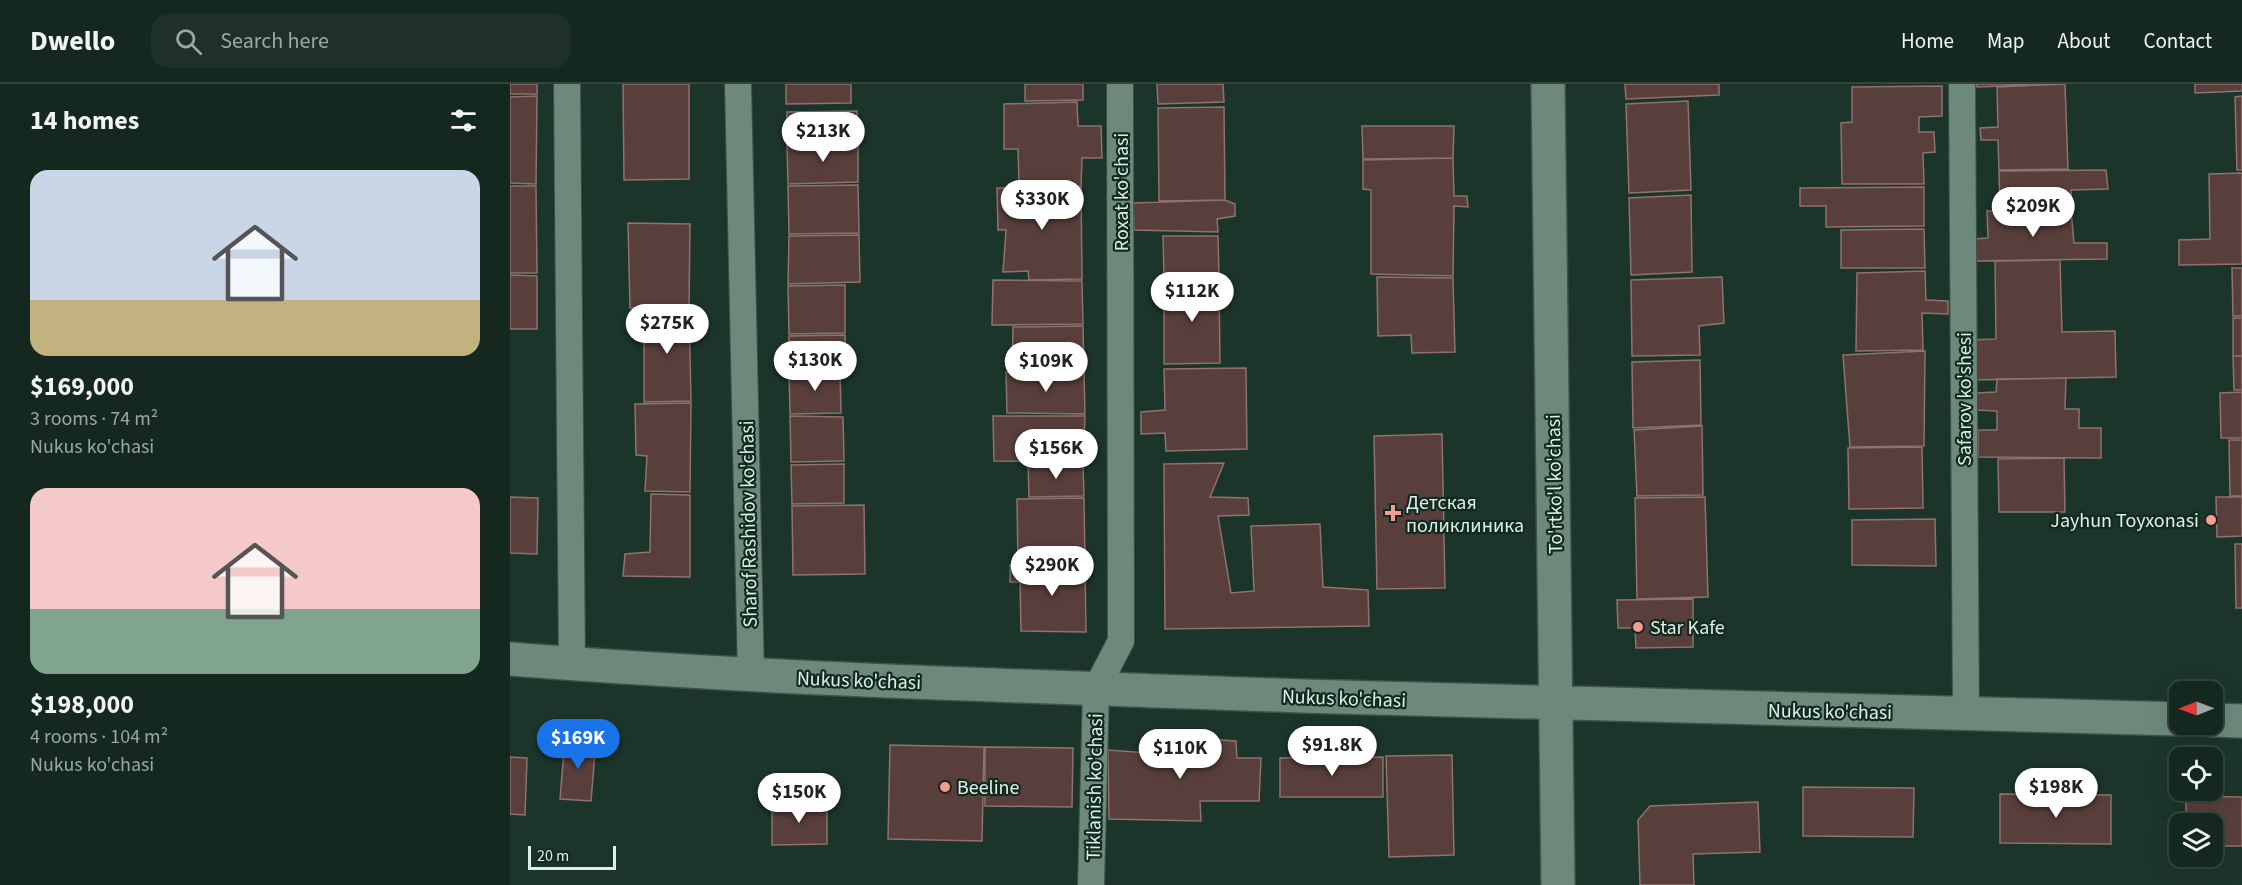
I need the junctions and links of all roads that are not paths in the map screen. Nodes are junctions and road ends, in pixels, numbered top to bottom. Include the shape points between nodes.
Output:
1 (567, 84) edge
2 (738, 84) edge
3 (1120, 84) edge
4 (1548, 84) edge
5 (1962, 84) edge
6 (510, 659) edge
7 (572, 664) junction
8 (751, 675) junction
9 (1096, 689) junction
10 (1557, 704) junction
11 (1966, 715) junction
12 (2169, 720) edge
13 (2223, 720) edge
14 (2242, 721) edge
15 (1091, 885) edge
16 (1558, 885) edge

1 - 7 street
2 - 8 street, Sharof Rashidov ko'chasi
3 - 9 street, Roxat ko'chasi via 1121,641
4 - 10 main road, To'rtko'l ko'chasi
5 - 11 street, Safarov ko'shesi
6 - 7 main road, Nukus ko'chasi
7 - 8 main road, Nukus ko'chasi
8 - 9 main road, Nukus ko'chasi
9 - 10 main road, Nukus ko'chasi
9 - 15 street, Tiklanish ko'chasi
10 - 11 main road, Nukus ko'chasi
10 - 16 main road, To'rtko'l ko'chasi
11 - 12 main road, Nukus ko'chasi
13 - 14 main road

